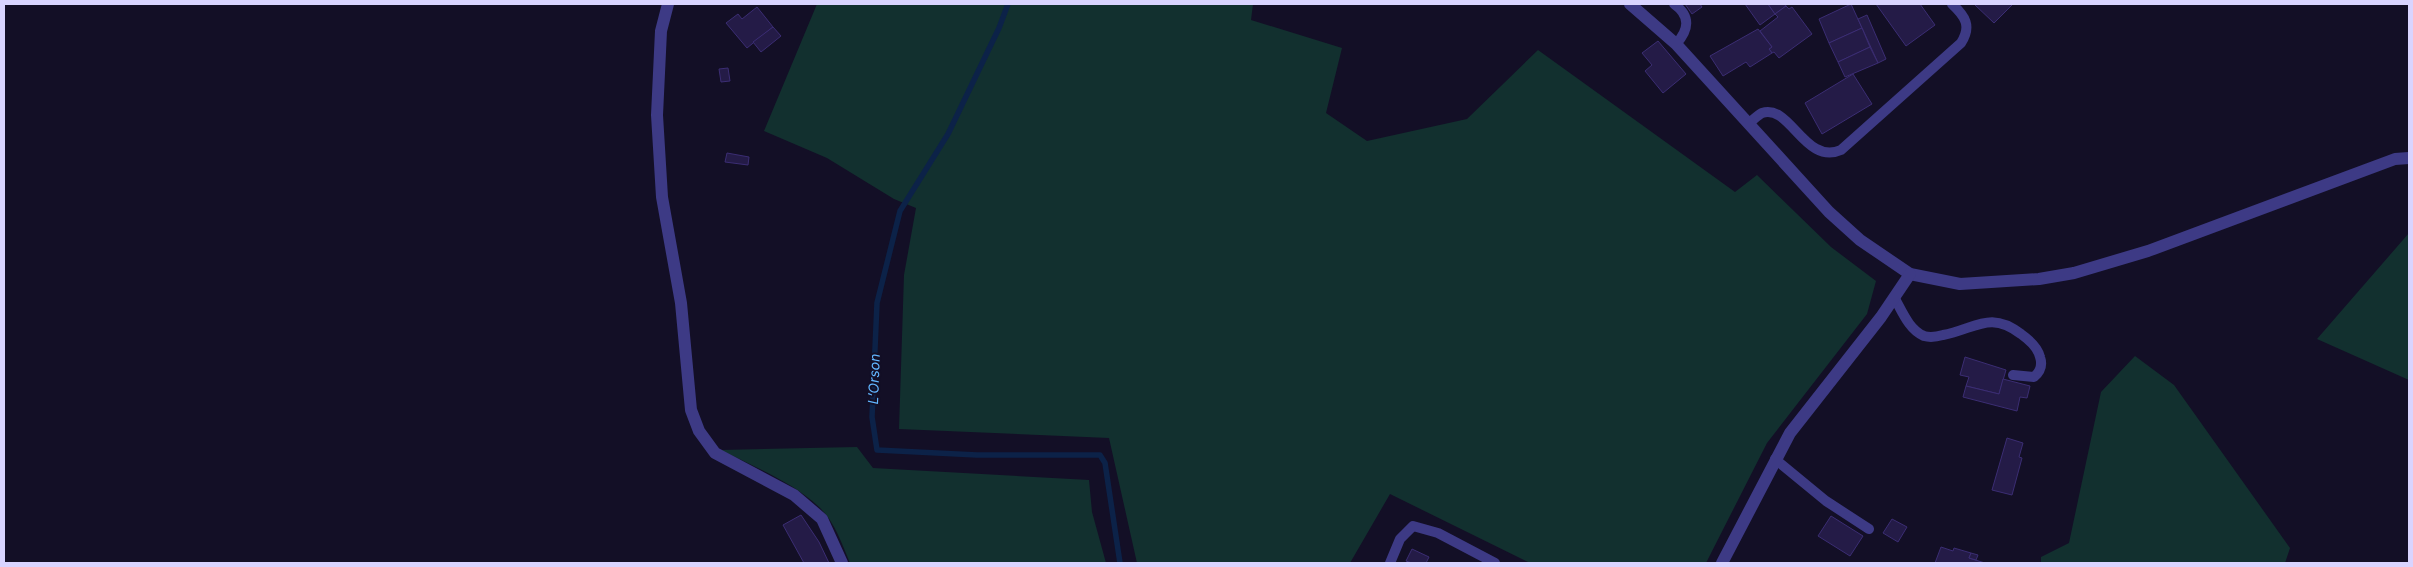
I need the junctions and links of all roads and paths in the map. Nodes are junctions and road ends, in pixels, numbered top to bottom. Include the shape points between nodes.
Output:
1 (668, 4) edge
2 (1630, 4) edge
3 (1674, 4) edge
4 (1952, 4) edge
5 (1676, 44) junction
6 (1749, 123) junction
7 (2409, 158) edge
8 (1910, 274) junction
9 (1894, 297) junction
10 (2013, 375) dead end
11 (1775, 459) junction
12 (1869, 529) dead end
13 (842, 563) edge
14 (1390, 563) edge
15 (1495, 563) edge
16 (1722, 563) edge

1 - 13 street via 661,31 657,115 662,198 681,303 691,410 699,431 715,453 794,495 822,520
2 - 5 street
3 - 5 lane via 1683,12 1687,22 1686,31
4 - 6 lane via 1965,16 1968,25 1961,42 1841,150 1828,153 1816,150 1783,119 1771,113 1762,113
5 - 6 street
6 - 8 street via 1829,212 1860,240
7 - 8 street via 2395,159 2148,251 2074,273 2039,280 1960,284
8 - 9 street
9 - 10 lane via 1912,328 1931,338 1978,323 1996,321 2010,325 2027,338 2042,363 2034,377
9 - 11 street via 1790,433
11 - 12 lane via 1826,501
11 - 16 street
14 - 15 lane via 1400,539 1412,526 1438,533

